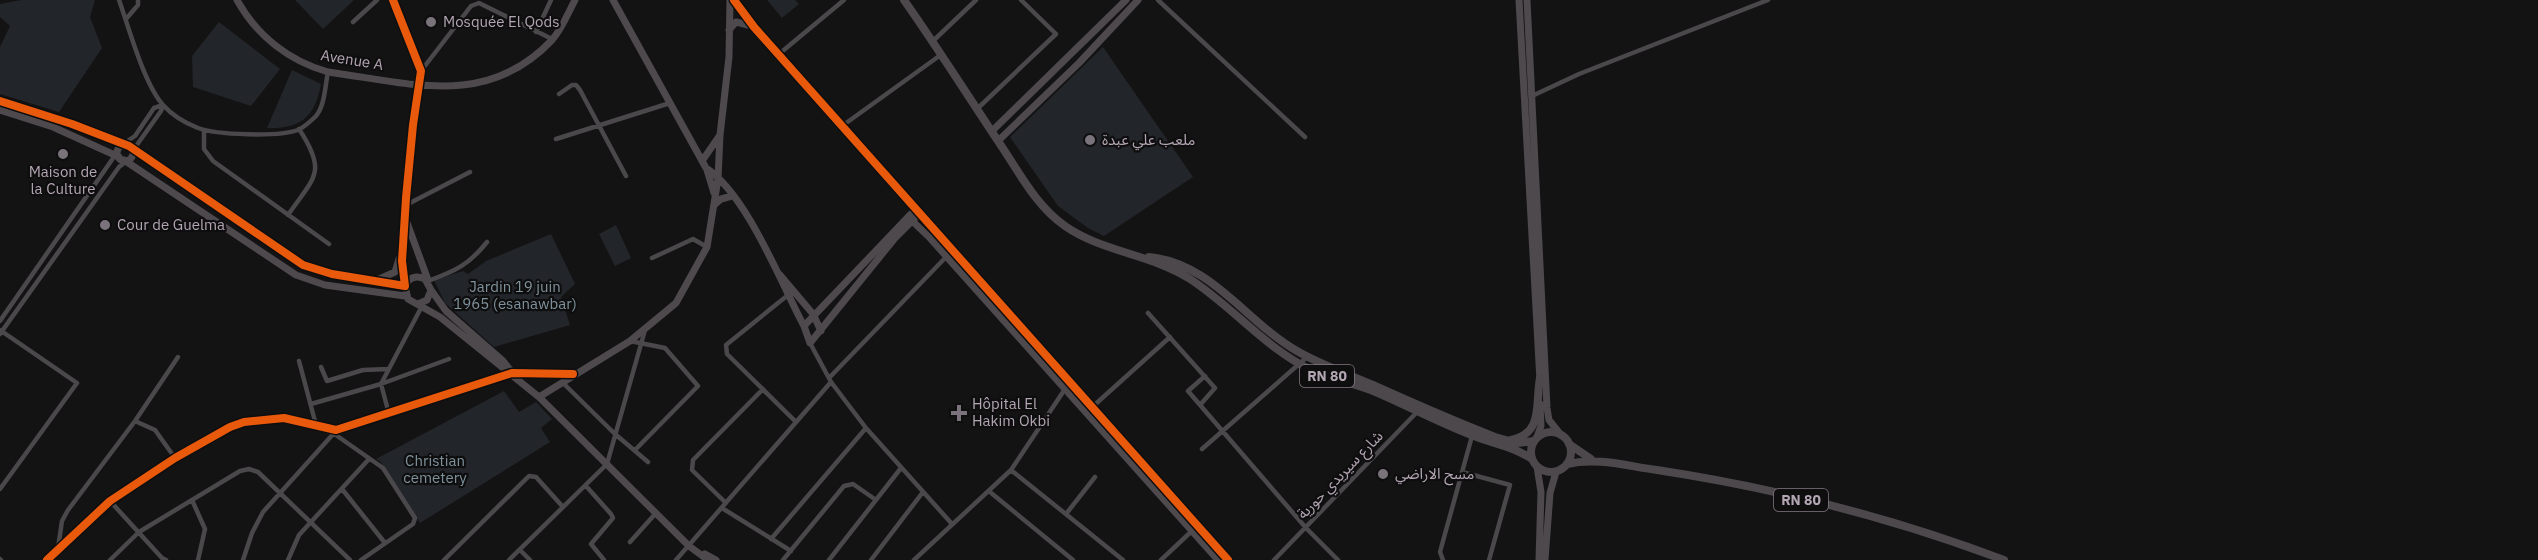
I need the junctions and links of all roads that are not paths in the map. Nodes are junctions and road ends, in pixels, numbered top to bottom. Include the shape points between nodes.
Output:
1 (119, 0) edge
2 (138, 0) edge
3 (237, 0) edge
4 (377, 0) edge
5 (393, 0) edge
6 (551, 0) edge
7 (575, 0) edge
8 (613, 0) edge
9 (732, 0) edge
10 (844, 0) edge
11 (904, 0) edge
12 (976, 0) edge
13 (1021, 0) edge
14 (1126, 0) edge
15 (1138, 0) edge
16 (1158, 0) edge
17 (1519, 0) edge
18 (1527, 0) edge
19 (1768, 0) edge
20 (126, 19) junction
21 (353, 22) dead end
22 (754, 27) junction
23 (729, 30) junction
24 (536, 32) junction
25 (552, 39) junction
26 (933, 41) junction
27 (779, 54) junction
28 (942, 54) junction
29 (421, 71) junction
30 (328, 72) junction
31 (418, 84) junction
32 (153, 90) junction
33 (559, 94) dead end
34 (1532, 96) junction
35 (0, 101) edge
36 (670, 103) junction
37 (163, 105) junction
38 (154, 108) junction
39 (977, 109) junction
40 (0, 110) edge
41 (159, 113) junction
42 (172, 113) junction
43 (598, 126) junction
44 (842, 127) junction
45 (299, 129) junction
46 (204, 130) junction
47 (992, 131) junction
48 (720, 135) junction
49 (1305, 137) dead end
50 (556, 139) dead end
51 (998, 141) junction
52 (695, 146) junction
53 (708, 151) junction
54 (125, 153) junction
55 (720, 157) junction
56 (702, 161) junction
57 (707, 170) junction
58 (470, 172) dead end
59 (626, 176) dead end
60 (718, 179) junction
61 (732, 196) junction
62 (406, 205) junction
63 (714, 205) junction
64 (917, 212) junction
65 (288, 215) junction
66 (405, 217) junction
67 (910, 219) junction
68 (404, 242) junction
69 (487, 242) dead end
70 (329, 244) dead end
71 (707, 247) junction
72 (1142, 256) junction
73 (946, 257) junction
74 (652, 258) dead end
75 (773, 266) junction
76 (373, 281) junction
77 (428, 281) junction
78 (405, 286) junction
79 (431, 290) junction
80 (788, 295) junction
81 (405, 296) junction
82 (420, 305) junction
83 (1148, 313) dead end
84 (813, 314) junction
85 (0, 321) edge
86 (804, 326) junction
87 (645, 330) junction
88 (1, 332) edge
89 (821, 332) junction
90 (1170, 337) junction
91 (630, 341) junction
92 (642, 342) junction
93 (810, 343) junction
94 (178, 357) dead end
95 (1307, 357) junction
96 (449, 359) dead end
97 (299, 361) dead end
98 (1301, 364) junction
99 (321, 367) dead end
100 (390, 369) junction
101 (512, 373) junction
102 (573, 374) junction
103 (1205, 376) junction
104 (1540, 378) junction
105 (830, 380) junction
106 (562, 382) junction
107 (381, 384) junction
108 (763, 389) junction
109 (1065, 389) junction
110 (539, 397) junction
111 (311, 404) junction
112 (1200, 405) junction
113 (1419, 409) junction
114 (1089, 410) junction
115 (389, 414) junction
116 (135, 421) junction
117 (796, 422) junction
118 (316, 425) junction
119 (866, 428) junction
120 (335, 431) junction
121 (1222, 431) junction
122 (615, 434) junction
123 (1561, 435) junction
124 (1472, 436) junction
125 (1535, 439) junction
126 (1507, 441) junction
127 (1569, 444) junction
128 (1202, 449) dead end
129 (635, 450) junction
130 (176, 458) junction
131 (369, 459) junction
132 (1532, 459) junction
133 (1593, 460) junction
134 (648, 462) dead end
135 (1567, 464) junction
136 (607, 465) junction
137 (1537, 467) junction
138 (901, 468) junction
139 (1011, 470) junction
140 (1462, 472) junction
141 (1556, 472) junction
142 (1095, 477) dead end
143 (586, 486) junction
144 (0, 489) edge
145 (342, 489) junction
146 (280, 492) junction
147 (923, 492) junction
148 (990, 492) junction
149 (192, 500) junction
150 (876, 500) junction
151 (110, 501) junction
152 (726, 503) junction
153 (563, 507) junction
154 (722, 508) junction
155 (656, 513) junction
156 (1066, 514) junction
157 (312, 522) junction
158 (952, 524) junction
159 (1196, 528) junction
160 (1305, 528) junction
161 (139, 532) junction
162 (771, 539) junction
163 (630, 542) dead end
164 (385, 543) junction
165 (689, 546) junction
166 (58, 549) junction
167 (520, 550) junction
168 (790, 551) junction
169 (921, 554) junction
170 (163, 559) edge
171 (47, 560) edge
172 (110, 560) edge
173 (198, 560) edge
174 (243, 560) edge
175 (288, 560) edge
176 (350, 560) edge
177 (361, 560) edge
178 (444, 560) edge
179 (509, 560) edge
180 (530, 560) edge
181 (603, 560) edge
182 (676, 560) edge
183 (708, 560) edge
184 (716, 560) edge
185 (783, 560) edge
186 (830, 560) edge
187 (871, 560) edge
188 (914, 560) edge
189 (927, 560) edge
190 (1073, 560) edge
191 (1122, 560) edge
192 (1161, 560) edge
193 (1218, 560) edge
194 (1228, 560) edge
195 (1274, 560) edge
196 (1338, 560) edge
197 (1443, 560) edge
198 (1489, 560) edge
199 (1539, 560) edge
200 (1545, 560) edge
201 (2004, 560) edge

1 - 20 street
2 - 20 street
3 - 30 street, Avenue A via 250,20 276,46 292,58
4 - 21 street
5 - 29 street
6 - 24 street
7 - 25 street
8 - 36 street
9 - 22 street
9 - 23 street
10 - 27 street
11 - 26 main road, RN 80
12 - 26 street
13 - 39 street via 1056,34
14 - 47 street
15 - 51 street
16 - 49 street
17 - 104 street
18 - 34 street
19 - 34 street
20 - 32 street
22 - 23 street via 736,22
22 - 27 street
23 - 48 street
24 - 25 street
24 - 29 street via 479,3 471,6
25 - 31 street, Avenue A via 520,65 479,84
26 - 28 main road, RN 80
27 - 44 street
28 - 39 main road, RN 80
28 - 44 street
29 - 31 street
30 - 31 street, Avenue A
30 - 45 street via 317,115
31 - 62 street
32 - 37 street
32 - 38 street
33 - 43 street via 576,85
34 - 123 street via 1547,408 1552,425
35 - 54 street via 72,124
36 - 43 street
36 - 52 street
37 - 38 street
37 - 41 street
37 - 42 street
38 - 54 street
39 - 47 main road, RN 80
40 - 54 street
41 - 42 street
41 - 54 street
42 - 46 street
43 - 50 street
43 - 59 street
44 - 64 street
45 - 46 street via 269,134
45 - 65 street via 317,165 316,175
46 - 65 street via 204,149 213,162
47 - 51 main road, RN 80
48 - 53 street
48 - 55 street
51 - 72 main road, RN 80 via 1035,195 1064,225 1098,243
52 - 53 street
52 - 56 street
53 - 55 street
53 - 56 street
54 - 76 street via 295,261 320,271
54 - 81 street via 296,275 325,285
54 - 85 street
54 - 88 street via 119,167
55 - 60 street
56 - 57 street
57 - 60 street
57 - 63 street
58 - 62 street
60 - 61 street
60 - 63 street
61 - 63 street
61 - 75 street via 750,218
62 - 66 street
63 - 71 street
64 - 67 street
64 - 114 street
65 - 70 street
66 - 68 street
66 - 77 street
67 - 73 street
67 - 84 street
67 - 89 street
68 - 76 street via 395,272
68 - 78 street
69 - 77 street via 470,262
71 - 74 street via 693,239
71 - 87 street via 676,303
72 - 95 main road, RN 80 via 1161,258 1205,278 1273,335
72 - 98 main road, RN 80 via 1191,280 1268,343
73 - 105 street
73 - 109 street
75 - 80 street
75 - 84 street
76 - 78 street
77 - 78 street via 416,276
77 - 79 street
78 - 81 street
79 - 82 street
79 - 101 street via 446,311
80 - 86 street
80 - 108 street via 726,345 726,354
81 - 82 street
82 - 100 street
82 - 101 street via 440,316
83 - 90 street
84 - 86 street
84 - 89 street
86 - 93 street
87 - 91 street
87 - 92 street
88 - 144 street via 77,383
89 - 93 street
90 - 103 street
90 - 114 street
91 - 92 street
91 - 102 street
92 - 122 street
92 - 129 street via 665,348 698,386
93 - 105 street
94 - 116 street
95 - 98 street
95 - 113 main road, RN 80
96 - 107 street
97 - 111 street
98 - 113 main road, RN 80
98 - 121 street
99 - 100 street via 327,381 363,370
100 - 107 street
101 - 102 street
101 - 110 street
101 - 115 street
102 - 106 street
103 - 112 street via 1215,388
103 - 112 street via 1188,390
104 - 125 street via 1541,420
104 - 126 main road via 1534,426 1521,438
105 - 117 street
105 - 119 street
106 - 110 street
106 - 122 street
107 - 111 street
107 - 115 street
108 - 117 street
108 - 152 street via 693,460 692,470
109 - 114 street
109 - 139 street
110 - 136 street
111 - 118 street
112 - 121 street
113 - 124 main road, RN 80
113 - 126 main road, RN 80
113 - 160 street, شارع سيريدي حورية
114 - 159 street
115 - 120 street
116 - 130 street via 155,430
116 - 166 street via 68,510 62,520
117 - 152 street
118 - 120 street
118 - 130 street via 284,418 244,422
119 - 138 street
119 - 162 street
120 - 131 street
120 - 146 street
121 - 128 street
121 - 160 street
122 - 129 street
122 - 136 street
123 - 125 main road via 1549,432
123 - 127 main road
124 - 132 main road, RN 80
124 - 140 street
125 - 126 main road, RN 80
125 - 132 main road
127 - 133 main road, RN 80
127 - 135 main road
129 - 134 street
130 - 151 street
131 - 145 street
131 - 164 street via 383,468 415,518 414,523
132 - 137 main road
133 - 135 main road, RN 80
133 - 201 main road, RN 80 via 1766,491 1889,521
135 - 141 main road
136 - 143 street
136 - 155 street
137 - 141 main road
137 - 199 street via 1541,492
138 - 147 street
138 - 150 street
139 - 148 street
139 - 156 street
140 - 197 street via 1440,552
140 - 198 street via 1510,485
141 - 200 street via 1550,493
142 - 156 street
143 - 153 street
143 - 181 street via 613,518 591,544
145 - 157 street
145 - 164 street
146 - 149 street via 249,469
146 - 157 street
146 - 174 street via 258,519
147 - 158 street
147 - 187 street
148 - 158 street
148 - 190 street
149 - 161 street
149 - 173 street via 205,529
150 - 168 street via 848,483
150 - 186 street
151 - 161 street
151 - 166 street
152 - 154 street
153 - 167 street
153 - 178 street via 536,477 529,476
154 - 162 street
154 - 165 street
155 - 163 street
155 - 165 street
156 - 191 street
157 - 175 street via 297,538
157 - 176 street
158 - 169 street
159 - 192 street
159 - 193 street
159 - 194 street
160 - 195 street, شارع سيريدي حورية
160 - 196 street
161 - 170 street
161 - 172 street
162 - 168 street
164 - 177 street
165 - 182 street
165 - 183 street
165 - 184 street
166 - 171 street
167 - 179 street
167 - 180 street
168 - 185 street
169 - 188 street
169 - 189 street

